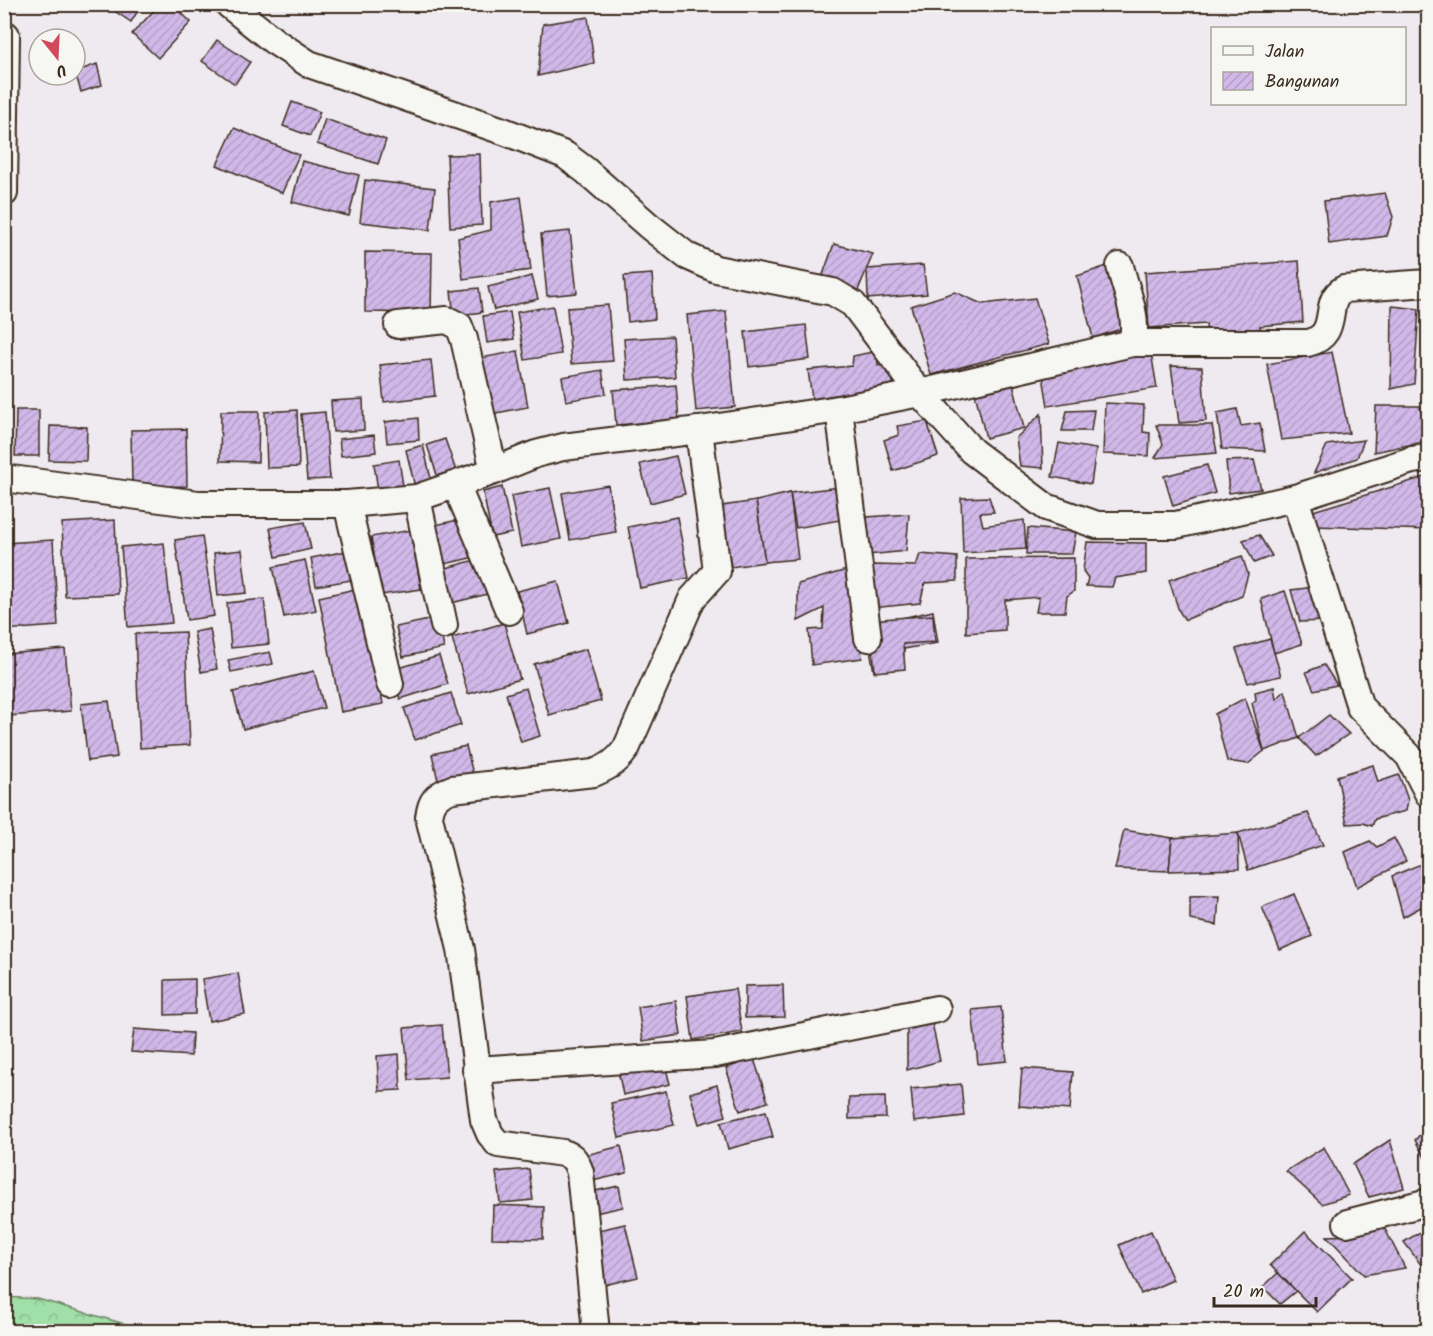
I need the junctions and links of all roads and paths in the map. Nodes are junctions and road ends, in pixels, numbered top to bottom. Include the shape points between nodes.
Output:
1 (228, 4) edge
2 (6, 35) dead end
3 (5, 87) edge
4 (4, 193) edge
5 (1120, 266) dead end
6 (1428, 283) edge
7 (398, 325) dead end
8 (1132, 343) junction
9 (920, 393) junction
10 (839, 409) junction
11 (699, 430) junction
12 (1428, 458) edge
13 (494, 471) junction
14 (4, 478) edge
15 (456, 485) junction
16 (417, 498) junction
17 (1295, 498) junction
18 (348, 504) junction
19 (509, 611) dead end
20 (444, 625) dead end
21 (868, 638) dead end
22 (390, 684) dead end
23 (1428, 793) edge
24 (937, 1009) dead end
25 (476, 1070) junction
26 (1428, 1202) edge
27 (1347, 1223) dead end
28 (596, 1332) edge

1 - 9 street via 309,64 565,155 687,256 716,269 833,292 853,304
2 - 3 street
3 - 4 street
5 - 8 street via 1134,320
6 - 8 street via 1344,289 1335,297 1328,330 1308,343
7 - 13 street via 447,320 459,326
8 - 9 street
9 - 10 street
9 - 17 street via 972,451 1046,507 1097,525 1176,525
10 - 11 street
10 - 21 street
11 - 13 street via 563,447
11 - 25 street via 717,571 692,599 619,759 594,773 452,789 433,799 430,807 429,817 461,949
12 - 17 street
13 - 15 street
14 - 18 street via 198,504
15 - 16 street
15 - 19 street
16 - 18 street
16 - 20 street
17 - 23 street via 1360,707 1409,756
18 - 22 street
24 - 25 street via 715,1054
25 - 28 street via 484,1120 498,1143 572,1155 577,1162
26 - 27 street

